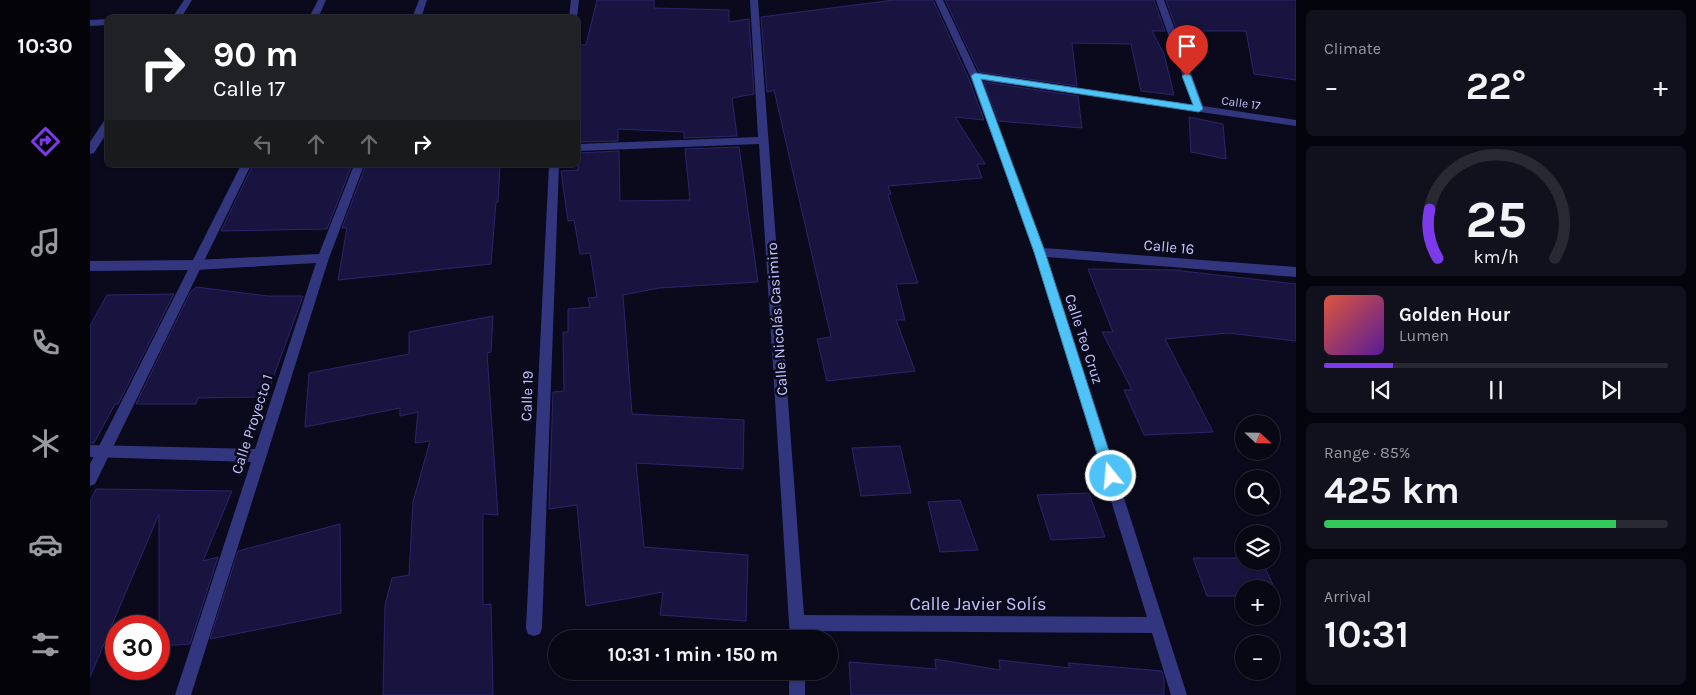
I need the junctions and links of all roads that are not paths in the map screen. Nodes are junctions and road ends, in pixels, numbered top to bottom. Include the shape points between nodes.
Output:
1 (188, 0) edge
2 (322, 0) edge
3 (423, 0) edge
4 (575, 0) edge
5 (754, 0) edge
6 (939, 0) edge
7 (1160, 0) edge
8 (178, 15) edge
9 (314, 15) edge
10 (417, 15) edge
11 (573, 15) edge
12 (105, 22) edge
13 (90, 23) edge
14 (975, 76) junction
15 (1199, 109) junction
16 (1296, 123) edge
17 (90, 126) edge
18 (105, 126) edge
19 (105, 129) edge
20 (765, 140) junction
21 (580, 148) edge
22 (90, 150) edge
23 (245, 167) edge
24 (358, 167) edge
25 (554, 167) edge
26 (1040, 252) junction
27 (323, 258) junction
28 (196, 265) junction
29 (90, 266) edge
30 (1296, 272) edge
31 (97, 451) edge
32 (258, 456) junction
33 (90, 480) edge
34 (798, 623) junction
35 (1158, 625) junction
36 (534, 628) dead end
37 (798, 630) edge
38 (797, 680) edge
39 (183, 695) edge
40 (797, 695) edge
41 (1179, 695) edge

1 - 8 street
2 - 9 street
3 - 10 street
4 - 11 street
5 - 20 street, Calle Nicolás Casimiro
6 - 14 street, Calle Teo Cruz
7 - 15 street
12 - 13 street
14 - 15 street, Calle 17
14 - 26 street, Calle Teo Cruz
15 - 16 street, Calle 17
17 - 18 street
19 - 22 street
20 - 21 street
20 - 34 street, Calle Nicolás Casimiro
23 - 28 street
24 - 27 street, Calle Proyecto 1
25 - 36 street, Calle 19
26 - 30 street, Calle 16
26 - 35 street, Calle Teo Cruz
27 - 28 street
27 - 32 street, Calle Proyecto 1
28 - 29 street
28 - 31 street
31 - 32 street
31 - 33 street
32 - 39 street, Calle Proyecto 1
34 - 35 street, Calle Javier Solís
34 - 37 street, Calle Nicolás Casimiro
35 - 41 street, Calle Teo Cruz
38 - 40 street

